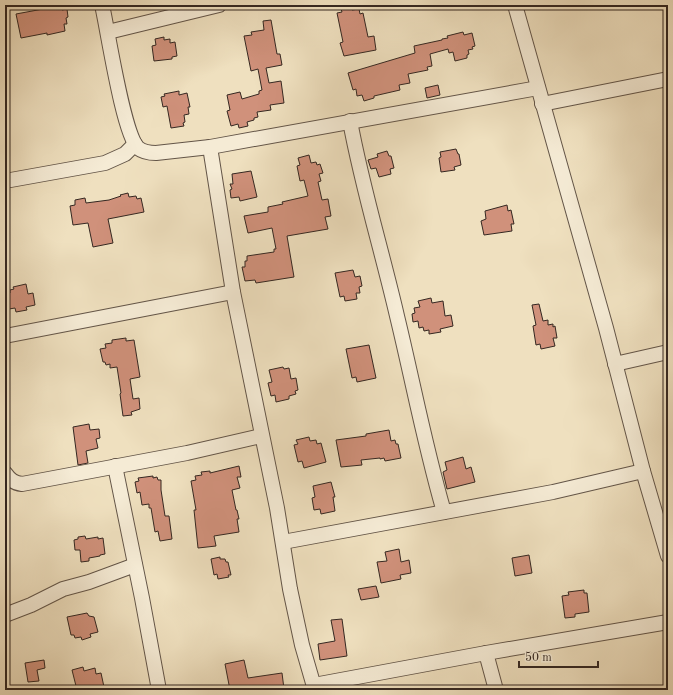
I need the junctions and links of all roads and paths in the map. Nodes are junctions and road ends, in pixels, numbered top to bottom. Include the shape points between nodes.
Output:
1 (102, 5) edge
2 (219, 5) edge
3 (515, 5) edge
4 (108, 32) junction
5 (668, 79) edge
6 (538, 88) junction
7 (542, 104) junction
8 (350, 121) junction
9 (135, 144) junction
10 (210, 147) junction
11 (5, 180) edge
12 (233, 292) junction
13 (5, 336) edge
14 (668, 352) edge
15 (615, 364) junction
16 (261, 436) junction
17 (115, 466) junction
18 (643, 471) junction
19 (5, 473) edge
20 (444, 512) junction
21 (283, 542) junction
22 (668, 556) edge
23 (135, 565) junction
24 (5, 615) edge
25 (668, 622) edge
26 (486, 652) junction
27 (314, 687) edge
28 (159, 690) edge
29 (496, 690) edge

1 - 4 street
2 - 4 street
3 - 6 street
4 - 9 street via 120,93
5 - 7 street
6 - 7 street
6 - 8 street
7 - 15 street
8 - 10 street
8 - 20 street via 423,436
9 - 10 street via 140,150 156,153
9 - 11 street via 125,154 105,163
10 - 12 street
12 - 13 street
12 - 16 street via 253,384
14 - 15 street
15 - 18 street
16 - 17 street
16 - 21 street
17 - 19 street via 22,484 15,483
17 - 23 street
18 - 20 street via 553,492
18 - 22 street
20 - 21 street
21 - 27 street via 296,616
23 - 24 street via 63,589
23 - 28 street
25 - 26 street
26 - 27 street
26 - 29 street

